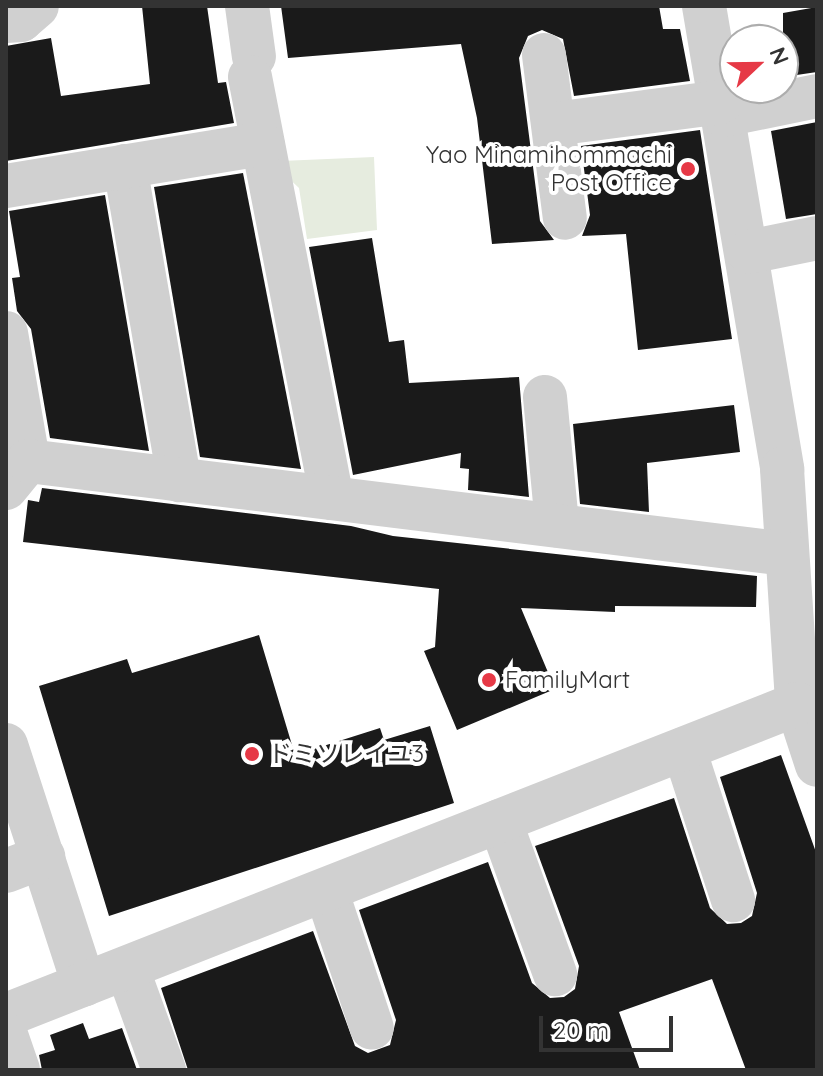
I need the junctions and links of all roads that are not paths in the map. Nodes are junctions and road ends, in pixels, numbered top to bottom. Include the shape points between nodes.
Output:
1 (37, 6) edge
2 (247, 6) edge
3 (704, 6) edge
4 (6, 21) edge
5 (544, 55) dead end
6 (817, 96) edge
7 (722, 108) junction
8 (554, 124) junction
9 (263, 144) junction
10 (125, 166) junction
11 (6, 186) edge
12 (565, 218) dead end
13 (817, 238) edge
14 (749, 252) junction
15 (6, 333) edge
16 (545, 397) dead end
17 (17, 474) edge
18 (179, 480) junction
19 (332, 498) junction
20 (557, 525) junction
21 (786, 554) junction
22 (797, 704) junction
23 (6, 745) edge
24 (684, 749) junction
25 (816, 758) edge
26 (500, 821) junction
27 (24, 864) edge
28 (326, 890) junction
29 (733, 900) dead end
30 (127, 968) junction
31 (555, 974) dead end
32 (84, 985) junction
33 (6, 1015) edge
34 (372, 1028) dead end
35 (6, 1035) edge
36 (18, 1070) edge
37 (164, 1070) edge

1 - 4 street via 21,20
2 - 9 street
3 - 7 street
5 - 8 street
6 - 7 street
7 - 8 street
7 - 14 street
8 - 12 street
9 - 10 street
9 - 19 street
10 - 11 street
10 - 18 street
13 - 14 street
14 - 21 street via 782,469
15 - 17 street
16 - 20 street
17 - 18 street
18 - 19 street
19 - 20 street
20 - 21 street
21 - 22 street
22 - 24 street
22 - 25 street
23 - 27 street
24 - 26 street
24 - 29 street
26 - 28 street
26 - 31 street
27 - 32 street
28 - 30 street
28 - 34 street
30 - 32 street
30 - 37 street
32 - 33 street
35 - 36 street

